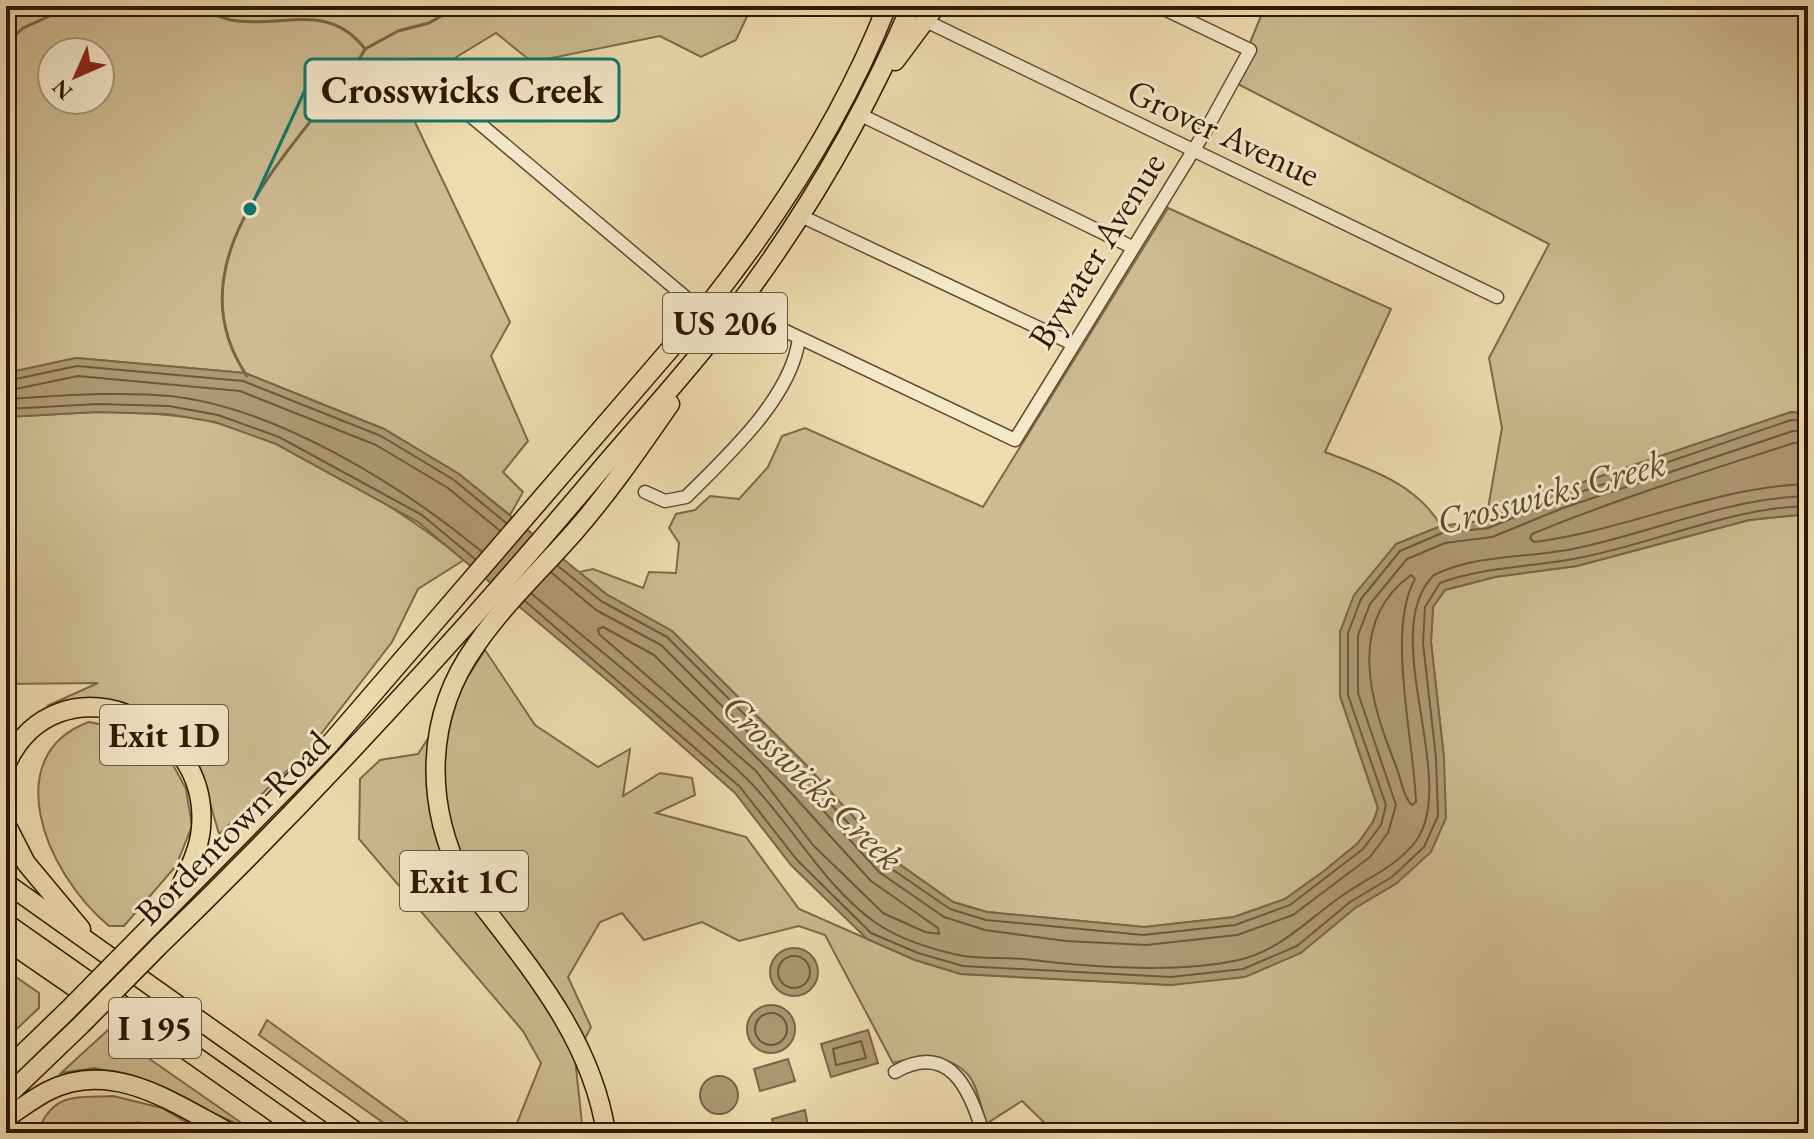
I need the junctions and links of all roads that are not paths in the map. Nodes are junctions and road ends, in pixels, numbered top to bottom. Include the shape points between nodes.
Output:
1 (887, 6) edge
2 (911, 6) edge
3 (1158, 6) edge
4 (931, 14) edge
5 (873, 88) junction
6 (466, 112) dead end
7 (859, 114) junction
8 (1192, 151) junction
9 (801, 216) junction
10 (1132, 247) junction
11 (1497, 297) dead end
12 (737, 308) junction
13 (703, 312) junction
14 (724, 324) junction
15 (799, 338) junction
16 (1073, 344) junction
17 (645, 492) dead end
18 (6, 765) edge
19 (6, 824) edge
20 (6, 883) edge
21 (169, 907) junction
22 (6, 923) edge
23 (6, 940) edge
24 (105, 955) junction
25 (6, 1070) edge
26 (895, 1072) dead end
27 (6, 1097) edge
28 (6, 1118) edge
29 (121, 1133) edge
30 (152, 1133) edge
31 (230, 1133) edge
32 (302, 1133) edge
33 (358, 1133) edge
34 (606, 1133) edge
35 (983, 1133) edge

1 - 13 highway, US 206 via 806,164 761,236
2 - 5 highway, US 206
3 - 8 street, Bywater Avenue via 1250,50
4 - 5 highway
4 - 8 street, Grover Avenue
5 - 7 highway, US 206
6 - 13 street
7 - 9 highway, US 206
7 - 10 street
8 - 10 street, Bywater Avenue
8 - 11 street, Grover Avenue
9 - 12 highway, US 206
9 - 16 street
10 - 16 street, Bywater Avenue
12 - 14 highway, US 206
12 - 15 street
13 - 21 highway, Bordentown Road / US 206 via 328,746
14 - 27 highway, Bordentown Road / US 206, bridge via 372,730
14 - 34 highway, Exit 1C via 640,447 470,654 446,704 435,759 439,816 463,880 578,1041 597,1085
15 - 16 street, Bywater Avenue via 1015,440
15 - 17 street via 797,358 784,383 705,478 675,502
18 - 21 highway, Exit 1D via 20,740 41,721 81,708 128,714 168,739 189,767 201,815 198,846
19 - 24 highway via 33,873
20 - 24 highway, I 195
21 - 25 highway, Bordentown Road / US 206, bridge
22 - 32 highway, I 195
23 - 32 highway
24 - 33 highway, I 195
26 - 35 street via 918,1062 951,1071 968,1088
28 - 31 highway via 62,1085 106,1080 151,1091
29 - 30 street

